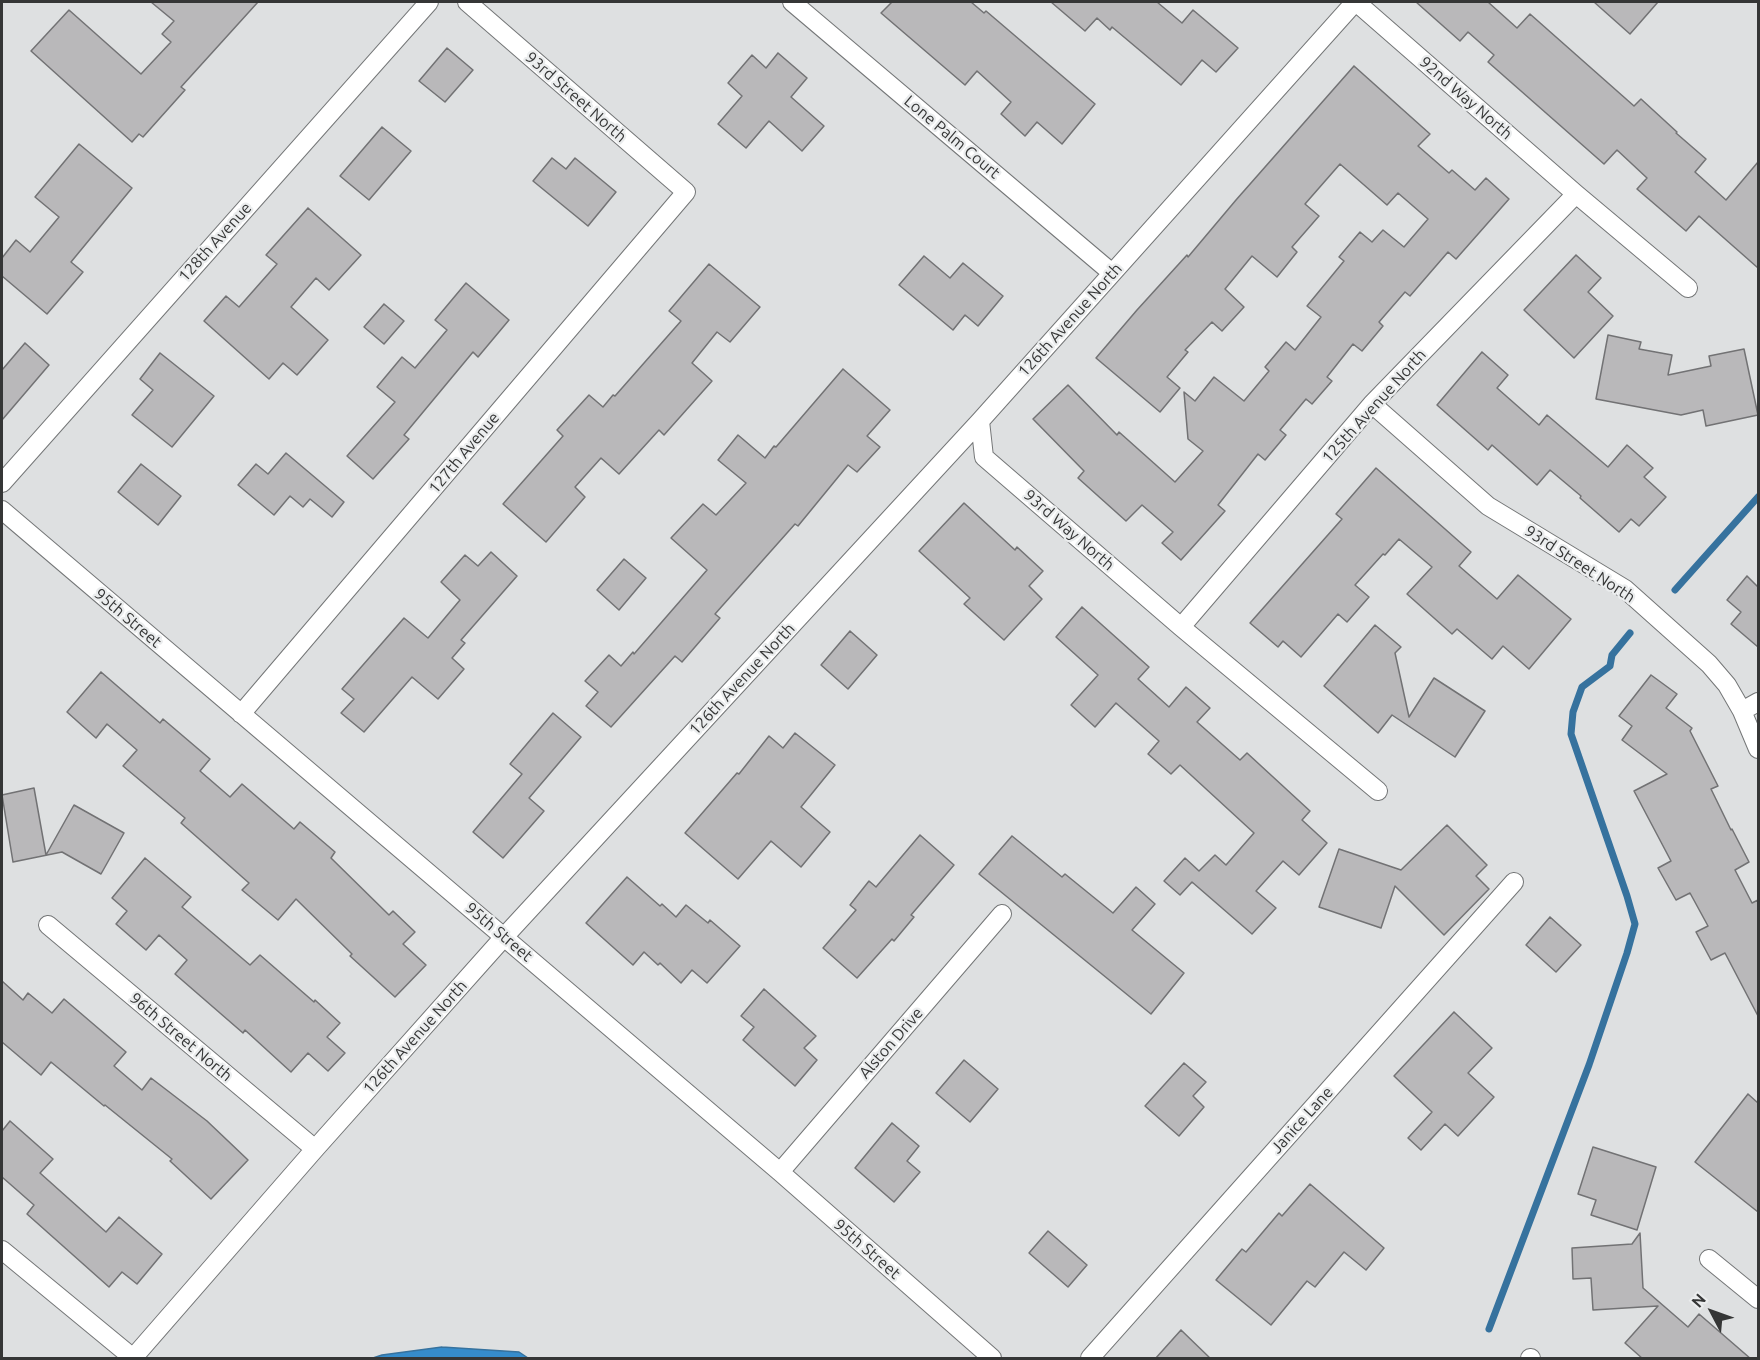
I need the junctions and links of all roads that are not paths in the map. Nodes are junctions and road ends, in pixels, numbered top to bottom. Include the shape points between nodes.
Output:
1 (429, 2) edge
2 (467, 2) edge
3 (792, 2) edge
4 (1355, 2) edge
5 (686, 192) joint
6 (1576, 194) junction
7 (1112, 273) junction
8 (1688, 288) dead end
9 (1372, 404) junction
10 (980, 421) junction
11 (2, 483) edge
12 (2, 510) edge
13 (1181, 627) junction
14 (1758, 702) edge
15 (1742, 711) junction
16 (241, 714) junction
17 (1758, 749) edge
18 (1378, 791) dead end
19 (1514, 882) dead end
20 (1002, 914) dead end
21 (48, 925) dead end
22 (504, 937) junction
23 (315, 1149) junction
24 (780, 1172) junction
25 (2, 1250) edge
26 (1709, 1259) dead end
27 (1758, 1299) edge
28 (133, 1359) edge
29 (992, 1359) edge
30 (1090, 1359) edge

1 - 11 street, 128th Avenue
2 - 5 street, 93rd Street North
3 - 7 street, Lone Palm Court
4 - 6 street, 92nd Way North
4 - 7 street, 126th Avenue North
5 - 16 street, 127th Avenue
6 - 8 street, 92nd Way North
6 - 9 street, 125th Avenue North
7 - 10 street, 126th Avenue North
9 - 13 street, 125th Avenue North
9 - 15 street, 93rd Street North via 1488,506 1625,589 1708,664
10 - 13 street, 93rd Way North via 984,457
10 - 22 street, 126th Avenue North
12 - 16 street, 95th Street
13 - 18 street, 93rd Way North
14 - 15 street
15 - 17 street, 93rd Street North
16 - 22 street, 95th Street
19 - 30 street, Janice Lane
20 - 24 street, Alston Drive
21 - 23 street, 96th Street North
22 - 23 street, 126th Avenue North
22 - 24 street, 95th Street
23 - 28 street, 126th Avenue North
24 - 29 street, 95th Street
25 - 28 street
26 - 27 street

